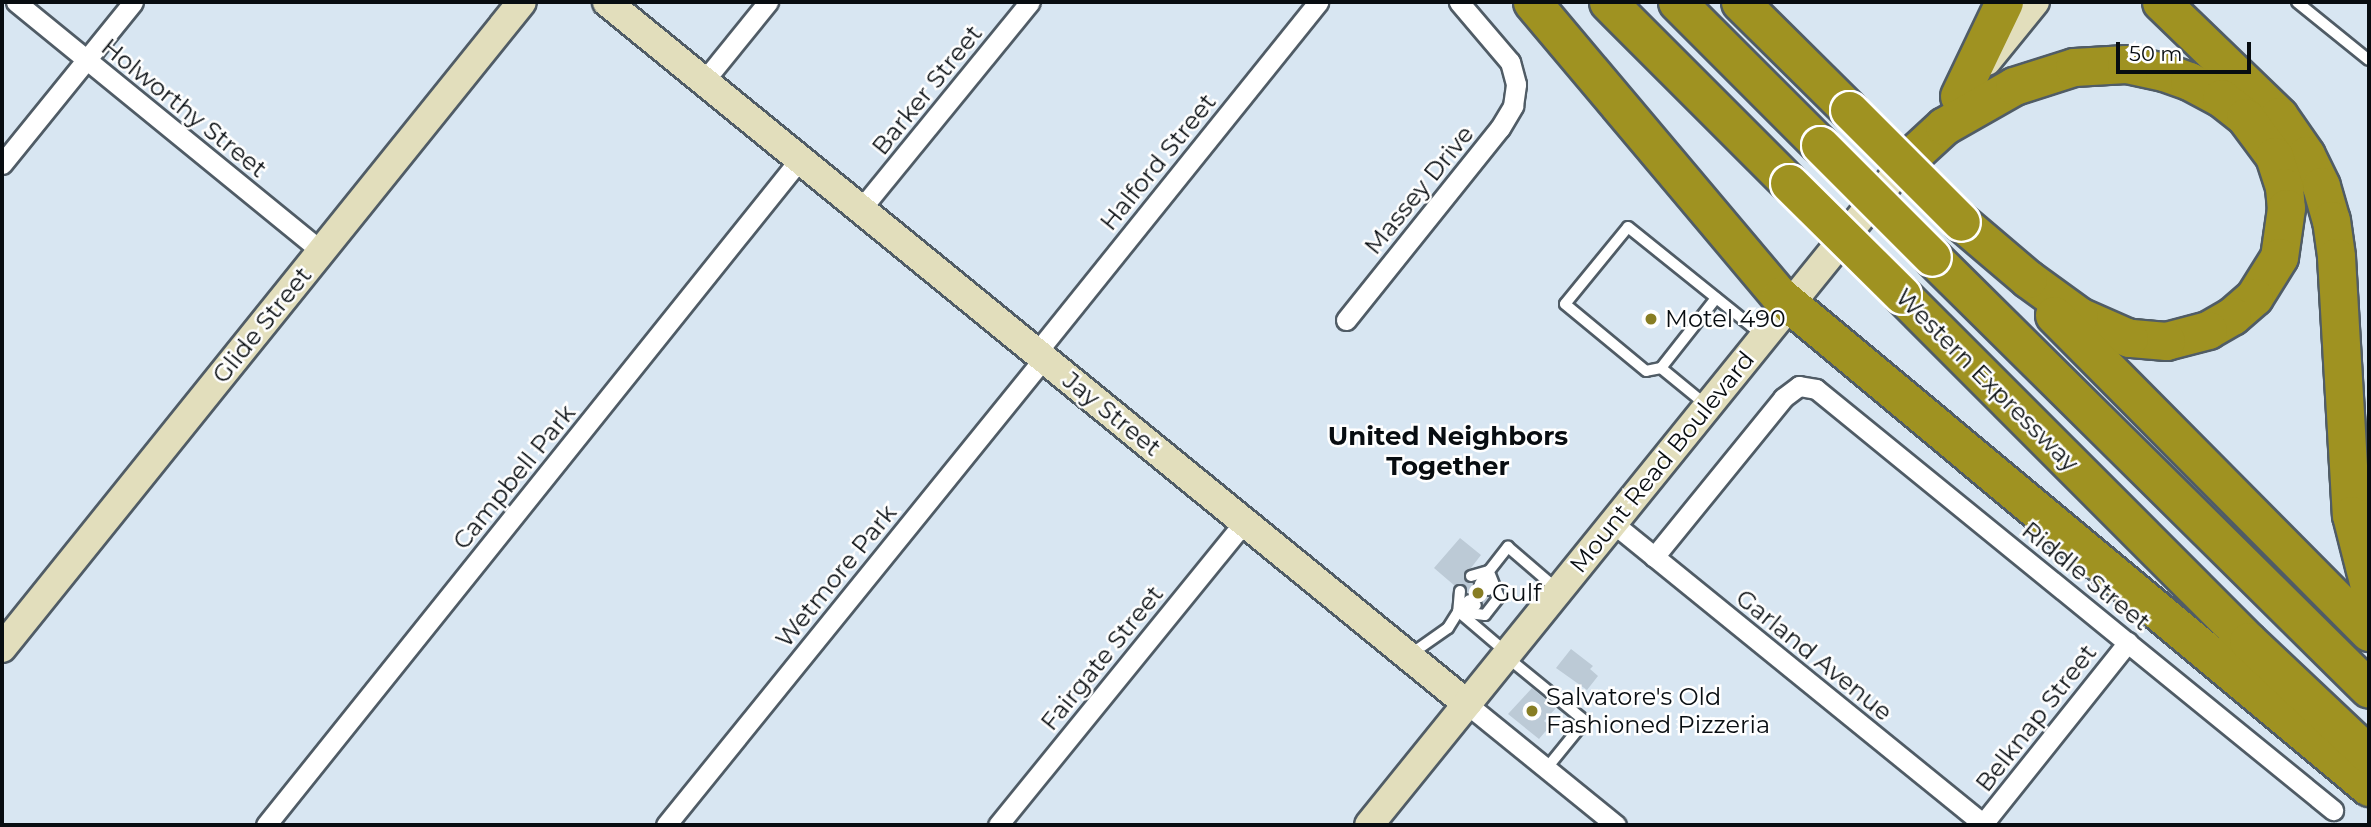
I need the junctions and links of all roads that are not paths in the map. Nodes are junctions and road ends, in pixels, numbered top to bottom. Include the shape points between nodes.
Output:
1 (16, 2) edge
2 (133, 2) edge
3 (522, 2) edge
4 (607, 2) edge
5 (768, 2) edge
6 (1030, 2) edge
7 (1318, 2) edge
8 (1459, 2) edge
9 (1532, 2) edge
10 (1608, 2) edge
11 (1677, 2) edge
12 (1740, 2) edge
13 (1760, 2) edge
14 (2004, 2) edge
15 (2035, 2) edge
16 (2161, 2) edge
17 (2297, 2) edge
18 (86, 59) junction
19 (2369, 60) edge
20 (704, 81) junction
21 (1959, 96) junction
22 (1849, 110) junction
23 (800, 159) junction
24 (1907, 160) junction
25 (2, 164) edge
26 (861, 209) junction
27 (1961, 222) junction
28 (321, 251) junction
29 (1716, 298) junction
30 (1789, 305) junction
31 (1346, 320) dead end
32 (1764, 336) junction
33 (1040, 355) junction
34 (1661, 368) junction
35 (1708, 407) junction
36 (1244, 522) junction
37 (1613, 523) junction
38 (1654, 557) junction
39 (1489, 571) junction
40 (1471, 576) dead end
41 (2369, 586) edge
42 (1484, 587) dead end
43 (1559, 590) junction
44 (1460, 592) dead end
45 (1472, 602) dead end
46 (1458, 612) junction
47 (2369, 632) edge
48 (2128, 642) junction
49 (2, 648) edge
50 (1507, 655) junction
51 (1408, 656) junction
52 (2369, 689) edge
53 (1467, 704) junction
54 (2369, 755) edge
55 (1546, 769) junction
56 (2369, 787) edge
57 (2333, 810) dead end
58 (266, 825) edge
59 (666, 825) edge
60 (998, 825) edge
61 (1369, 825) edge
62 (1616, 825) edge
63 (1983, 825) edge

1 - 18 street, Holworthy Street
2 - 18 street
3 - 28 street, Glide Street
4 - 20 street, Jay Street
5 - 20 street
6 - 26 street, Barker Street
7 - 33 street, Halford Street
8 - 31 street, Massey Drive via 1502,49 1513,69 1513,106
9 - 30 highway
10 - 54 highway, Western Expressway, bridge via 2238,631
11 - 52 highway, Western Expressway, bridge
12 - 22 highway
13 - 22 highway
14 - 21 highway
15 - 21 street, Mount Read Boulevard
16 - 41 highway via 2279,116 2321,186 2336,257 2351,515
17 - 19 lane
18 - 25 street
18 - 28 street, Holworthy Street
20 - 23 street, Jay Street
21 - 24 street, Mount Read Boulevard
22 - 27 highway, bridge
23 - 26 street, Jay Street
23 - 58 street, Campbell Park
24 - 27 highway via 1944,126 2014,86 2084,65 2137,66 2202,87 2252,124 2278,165 2286,208 2279,257 2254,297 2208,330 2166,341 2129,338 2079,316
24 - 30 street, Mount Read Boulevard
26 - 33 street, Jay Street
27 - 47 highway
28 - 49 street, Glide Street
29 - 32 lane
29 - 34 lane
29 - 34 lane via 1628,227 1565,304 1646,371
30 - 32 street, Mount Read Boulevard
30 - 56 highway
32 - 35 street, Mount Read Boulevard
33 - 36 street, Jay Street
33 - 59 street, Wetmore Park
34 - 35 lane
35 - 37 street, Mount Read Boulevard
36 - 51 street, Jay Street
36 - 60 street, Fairgate Street
37 - 38 street, Garland Avenue
37 - 43 street, Mount Read Boulevard
38 - 48 street, Riddle Street via 1783,398 1805,386 1826,395
38 - 63 street, Garland Avenue
39 - 40 lane
39 - 42 lane
39 - 43 lane via 1508,547
39 - 46 lane via 1499,597 1485,615
43 - 50 street, Mount Read Boulevard
44 - 46 lane
45 - 46 lane
46 - 50 lane
46 - 51 lane via 1448,628
48 - 57 street, Riddle Street
48 - 63 street, Belknap Street
50 - 53 street, Mount Read Boulevard
50 - 55 lane via 1585,721
51 - 53 street, Jay Street
53 - 55 street, Jay Street
53 - 61 street, Mount Read Boulevard
55 - 62 street, Jay Street

